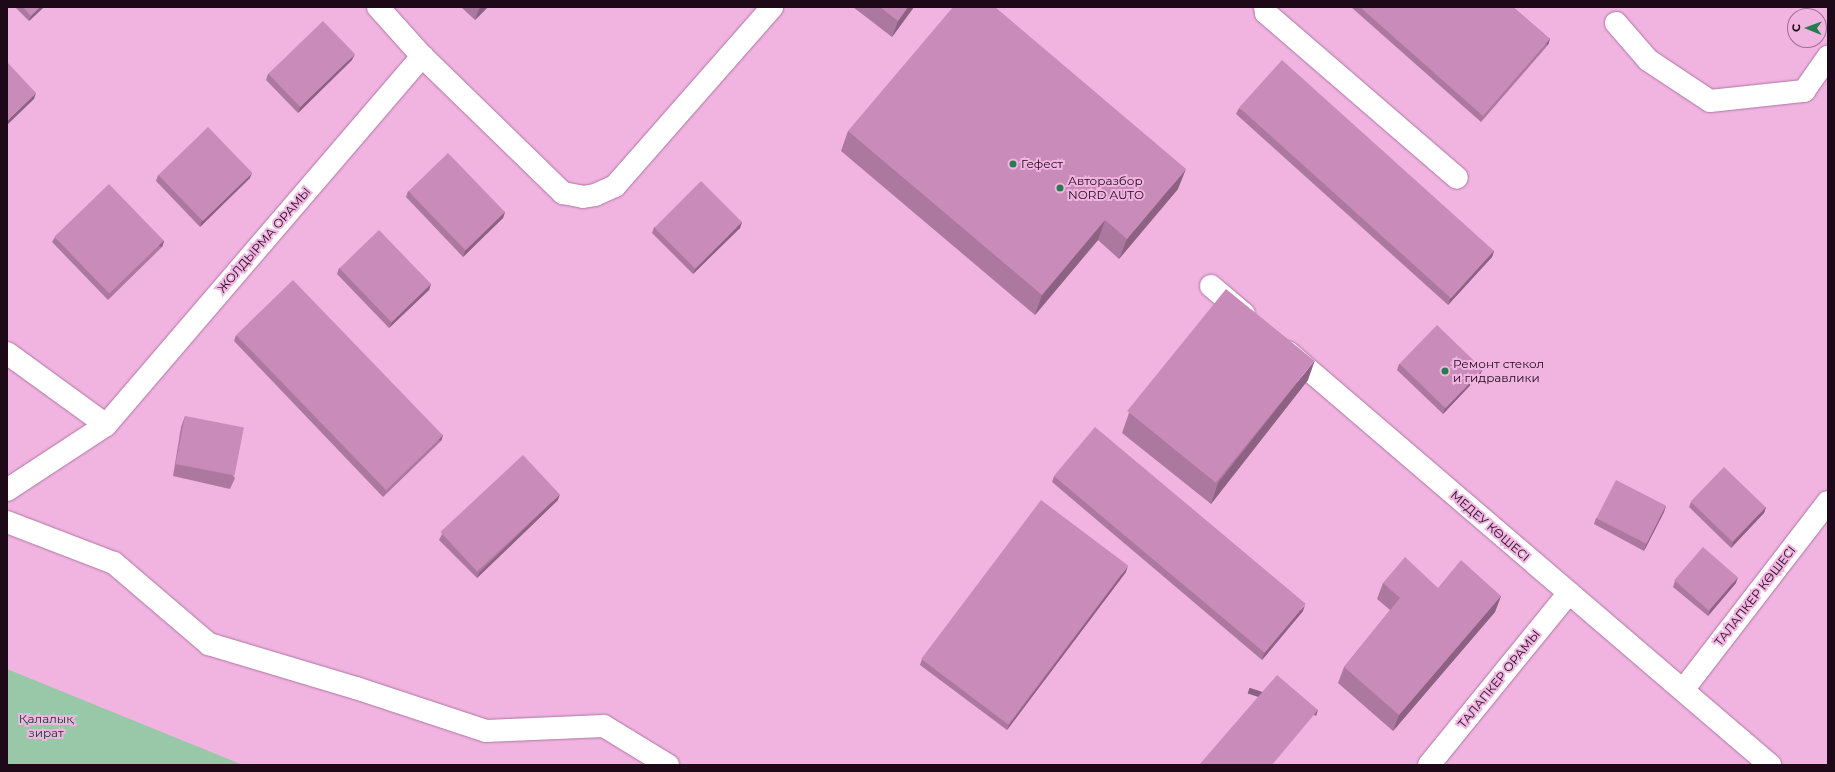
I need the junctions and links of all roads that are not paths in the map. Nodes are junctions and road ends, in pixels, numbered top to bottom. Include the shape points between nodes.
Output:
1 (378, 7) edge
2 (772, 7) edge
3 (1265, 7) edge
4 (1616, 23) dead end
5 (422, 56) junction
6 (1828, 57) edge
7 (1457, 178) dead end
8 (1211, 286) dead end
9 (7, 353) edge
10 (106, 425) junction
11 (7, 490) edge
12 (1828, 502) edge
13 (7, 522) edge
14 (1569, 593) junction
15 (1683, 690) junction
16 (668, 765) edge
17 (1429, 765) edge
18 (1770, 765) edge

1 - 5 street
2 - 5 street via 615,186 583,197 563,193
3 - 7 street via 1266,13
4 - 6 street via 1648,60 1710,101 1804,91
5 - 10 street, ЖОЛДЫРМА ОРАМЫ
8 - 14 street, МЕДЕУ КӨШЕСІ
9 - 10 street
10 - 11 street, ЖОЛДЫРМА ОРАМЫ
12 - 15 street, ТАЛАПКЕР КӨШЕСІ
13 - 16 street via 114,563 209,644 356,688 486,731 604,726
14 - 15 street, МЕДЕУ КӨШЕСІ
14 - 17 street, ТАЛАПКЕР ОРАМЫ
15 - 18 street, МЕДЕУ КӨШЕСІ

